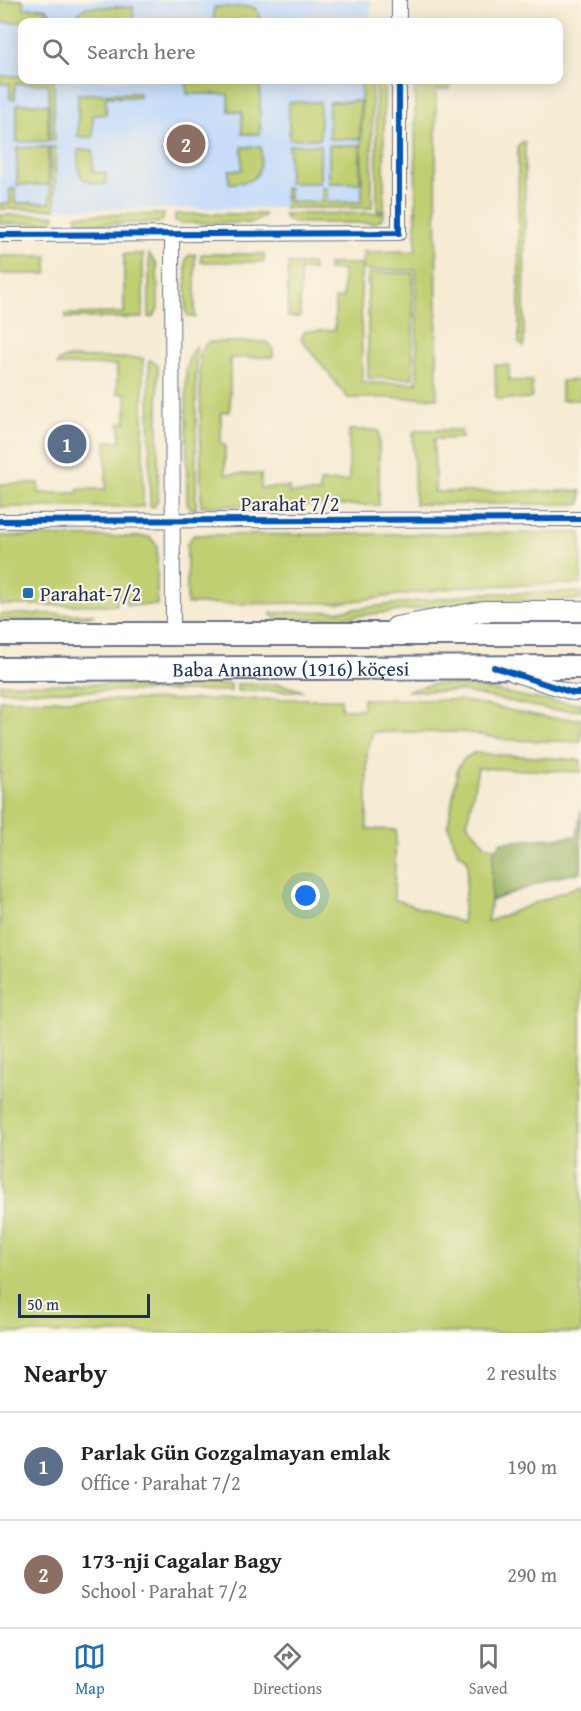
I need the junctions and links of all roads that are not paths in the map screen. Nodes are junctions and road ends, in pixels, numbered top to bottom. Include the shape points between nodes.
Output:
1 (399, 0) edge
2 (399, 18) edge
3 (399, 84) edge
4 (0, 235) edge
5 (172, 235) junction
6 (581, 519) edge
7 (173, 520) junction
8 (0, 521) edge
9 (581, 611) edge
10 (0, 634) edge
11 (173, 634) junction
12 (355, 634) junction
13 (581, 634) edge
14 (581, 667) edge
15 (494, 668) junction
16 (0, 669) edge
17 (581, 693) edge

1 - 2 street
3 - 5 street via 399,233
4 - 5 street
5 - 7 street
6 - 7 street, Parahat 7/2
7 - 8 street, Parahat 7/2
7 - 11 street
9 - 12 street via 484,612
10 - 11 main road, Baba Annanow (1916) köçesi
11 - 12 main road, Baba Annanow (1916) köçesi
12 - 13 main road, Baba Annanow (1916) köçesi
14 - 15 main road, Baba Annanow (1916) köçesi
15 - 16 main road, Baba Annanow (1916) köçesi
15 - 17 street

